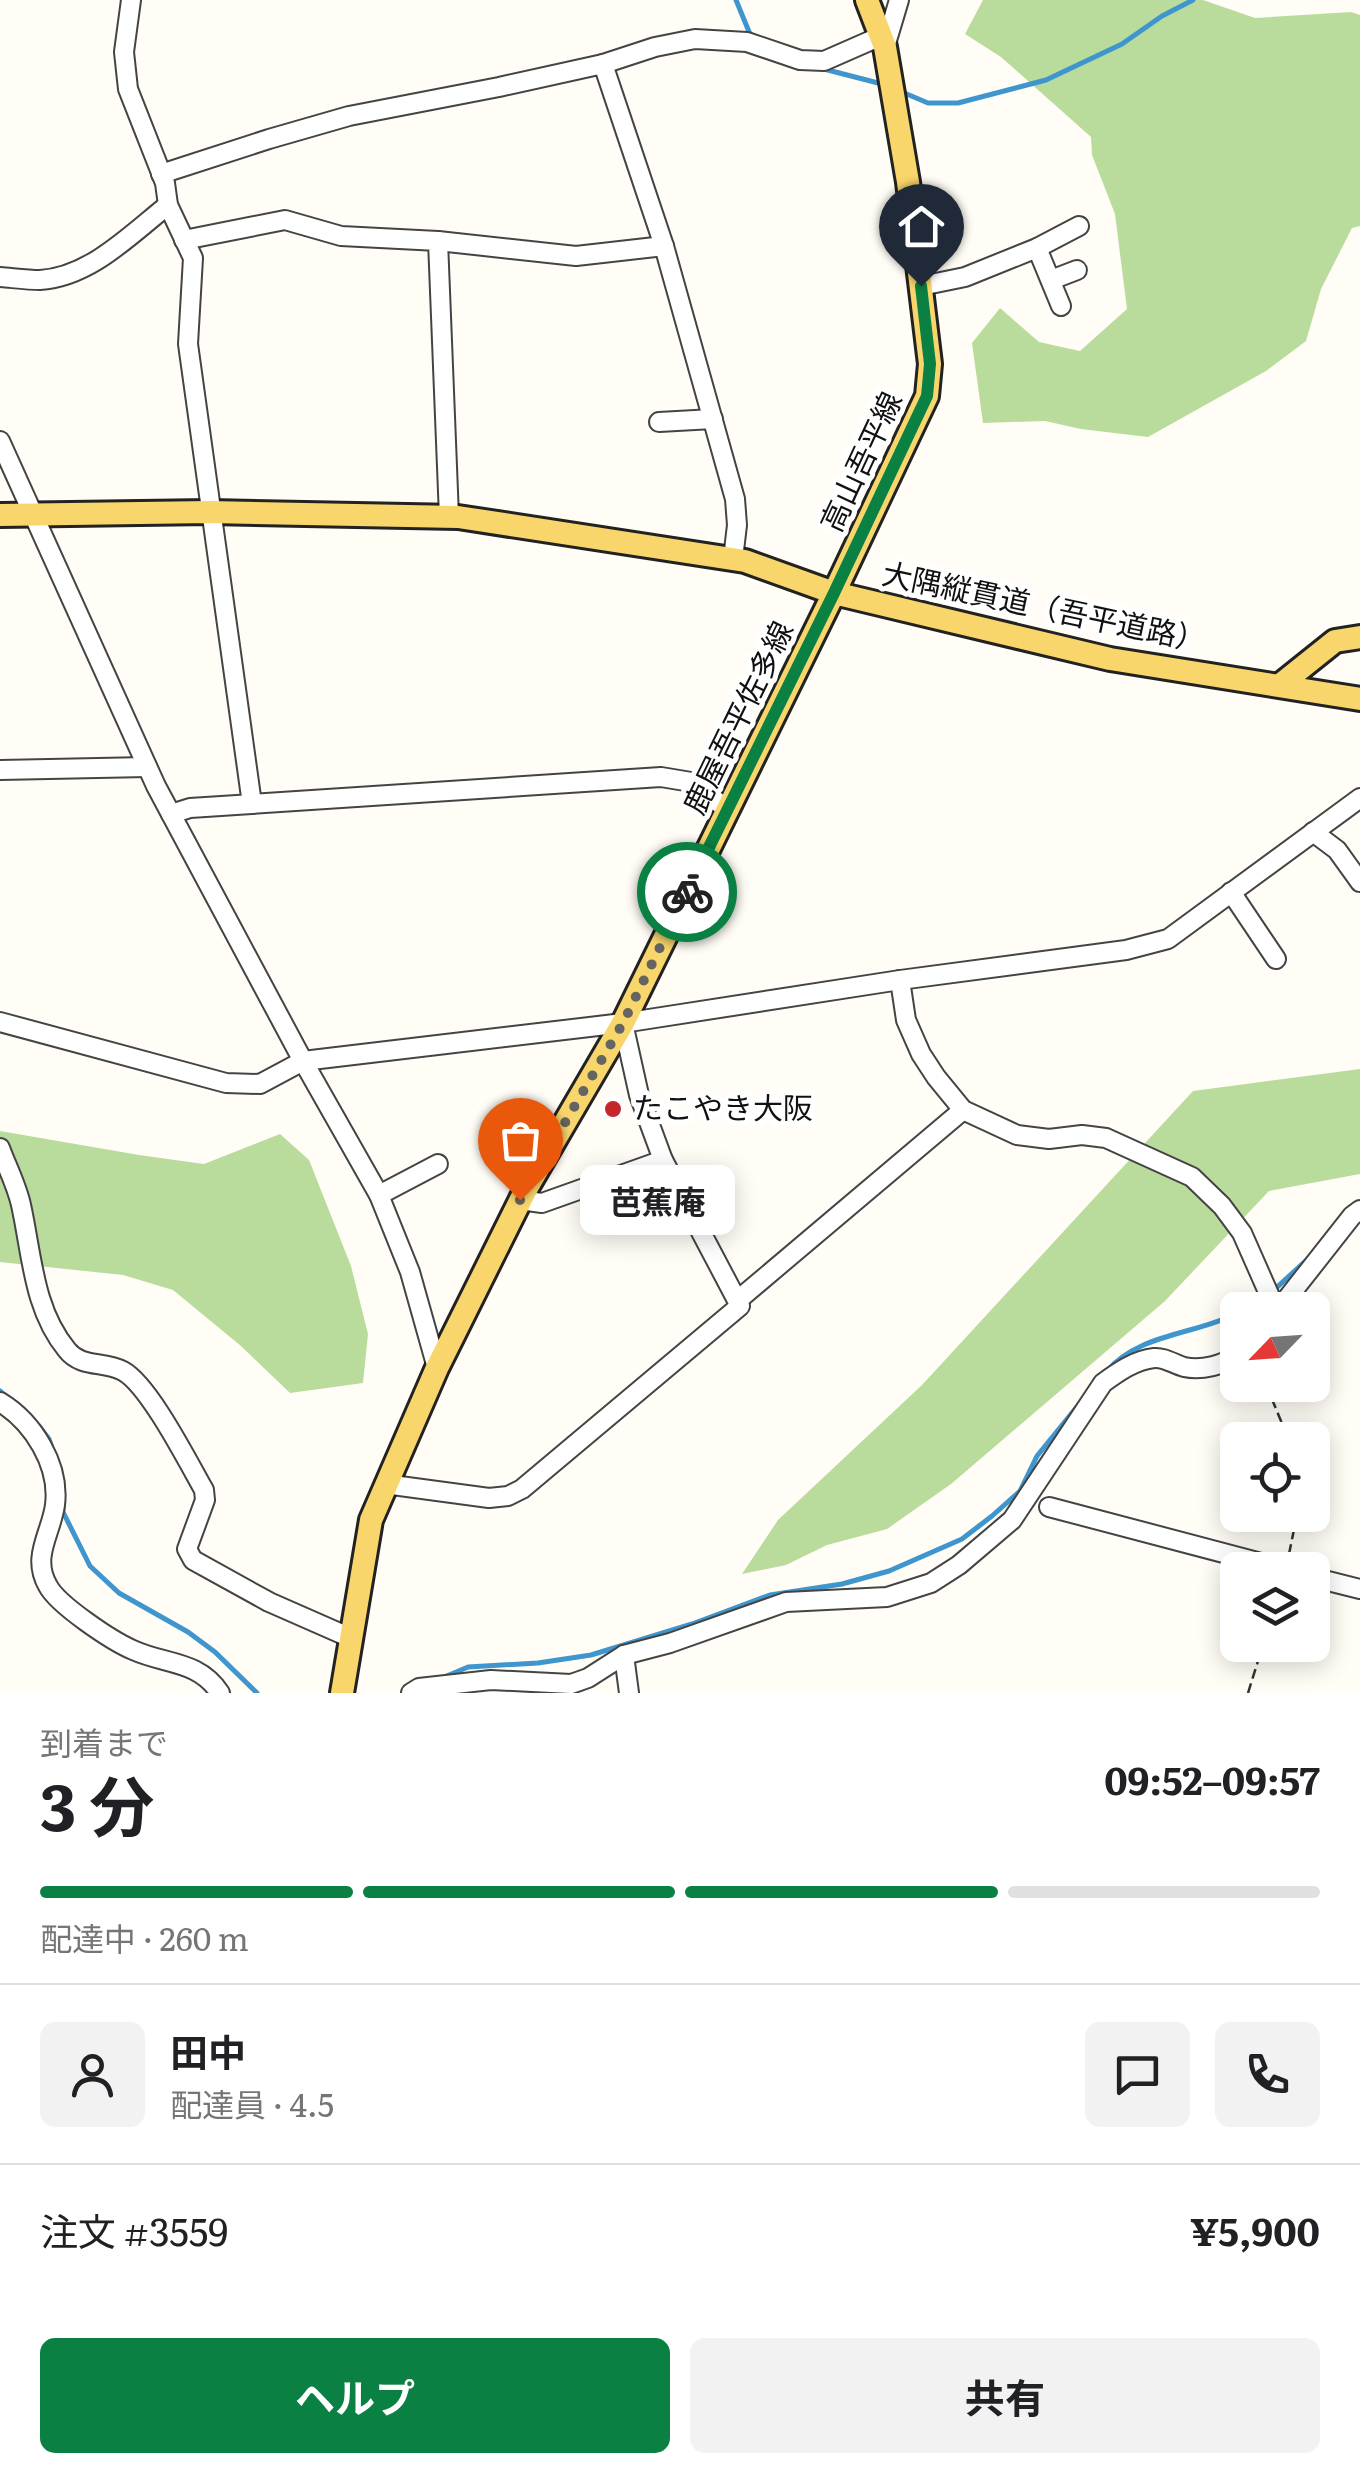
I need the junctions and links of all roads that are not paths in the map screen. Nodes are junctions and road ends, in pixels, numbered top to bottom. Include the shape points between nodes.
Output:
1 (132, 0) edge
2 (867, 0) edge
3 (898, 0) edge
4 (883, 42) junction
5 (602, 64) junction
6 (161, 174) junction
7 (168, 206) junction
8 (1079, 226) dead end
9 (184, 240) junction
10 (438, 241) junction
11 (664, 246) junction
12 (1036, 248) junction
13 (1076, 270) dead end
14 (0, 277) edge
15 (1050, 280) junction
16 (921, 286) junction
17 (1061, 306) dead end
18 (712, 419) junction
19 (659, 422) dead end
20 (0, 440) edge
21 (210, 512) junction
22 (0, 515) edge
23 (34, 515) junction
24 (449, 517) junction
25 (733, 559) junction
26 (834, 593) junction
27 (1360, 637) edge
28 (1280, 685) junction
29 (1360, 699) edge
30 (148, 767) junction
31 (0, 770) edge
32 (1360, 798) edge
33 (252, 804) junction
34 (727, 809) junction
35 (171, 814) junction
36 (1313, 832) junction
37 (1360, 882) edge
38 (1232, 892) junction
39 (1276, 959) dead end
40 (900, 980) junction
41 (0, 1022) edge
42 (623, 1023) junction
43 (304, 1061) junction
44 (962, 1110) junction
45 (0, 1148) edge
46 (662, 1160) junction
47 (438, 1164) dead end
48 (380, 1194) junction
49 (520, 1200) junction
50 (1360, 1210) edge
51 (1269, 1292) edge
52 (1291, 1292) edge
53 (738, 1300) junction
54 (1220, 1363) edge
55 (437, 1368) junction
56 (0, 1402) edge
57 (385, 1484) junction
58 (1049, 1507) dead end
59 (1220, 1552) edge
60 (1330, 1581) edge
61 (1360, 1589) edge
62 (351, 1638) junction
63 (624, 1655) junction
64 (220, 1693) edge
65 (342, 1693) edge
66 (411, 1693) edge
67 (629, 1693) edge

1 - 6 street via 124,52 128,88
2 - 4 main road, 高山吾平線
3 - 4 street
4 - 5 street via 824,61 748,42 695,39
4 - 16 main road, 高山吾平線
5 - 6 street via 349,116
5 - 11 street
6 - 7 street
7 - 9 street
7 - 14 street via 68,275
8 - 12 street
9 - 10 street via 285,220 341,236
9 - 21 street via 193,258 188,344
10 - 11 street via 576,256
10 - 24 street
11 - 18 street
12 - 15 street
12 - 16 street via 965,278
13 - 15 street
15 - 17 street
16 - 26 main road, 高山吾平線 via 927,396
18 - 19 street
18 - 25 street via 735,499
20 - 23 street
21 - 23 main road, 鹿屋吾平佐多線
21 - 24 main road, 鹿屋吾平佐多線
21 - 33 street
22 - 23 main road, 鹿屋吾平佐多線
23 - 30 street
24 - 25 main road, 鹿屋吾平佐多線
25 - 26 main road, 鹿屋吾平佐多線
26 - 28 main road, 大隅縦貫道（吾平道路） via 1110,659
26 - 34 main road, 鹿屋吾平佐多線
27 - 28 main road via 1336,641
28 - 29 main road, 大隅縦貫道（吾平道路）
30 - 31 street
30 - 35 street
32 - 36 street
33 - 34 street via 661,777 691,782
33 - 35 street
34 - 42 main road, 鹿屋吾平佐多線
35 - 43 street
36 - 37 street
36 - 38 street
38 - 39 street
38 - 40 street via 1168,938 1126,950
40 - 42 street
40 - 44 street via 906,1020 921,1054
41 - 43 street via 226,1083 260,1084
42 - 43 street
42 - 46 street
42 - 49 main road, 鹿屋吾平佐多線
43 - 48 street
44 - 51 street via 1017,1135 1106,1138 1192,1177 1242,1233
44 - 53 street
45 - 62 street via 21,1204 34,1280 67,1352 80,1362 126,1372 140,1386 204,1490 186,1549 192,1560
46 - 49 street via 542,1204
46 - 53 street
47 - 48 street
48 - 55 street
49 - 55 main road, 鹿屋吾平佐多線
50 - 52 street
53 - 57 street via 740,1306 508,1496
54 - 63 street via 1186,1368 1158,1357 1103,1382 1012,1520 930,1583 886,1596 786,1602
55 - 57 main road, 鹿屋吾平佐多線
56 - 64 street via 34,1431 55,1483 56,1502 40,1552 48,1586 64,1605 132,1650 201,1672
57 - 62 main road, 鹿屋吾平佐多線 via 371,1520
58 - 59 street
60 - 61 street
62 - 65 main road, 鹿屋吾平佐多線
63 - 66 street via 571,1684 491,1680
63 - 67 street

